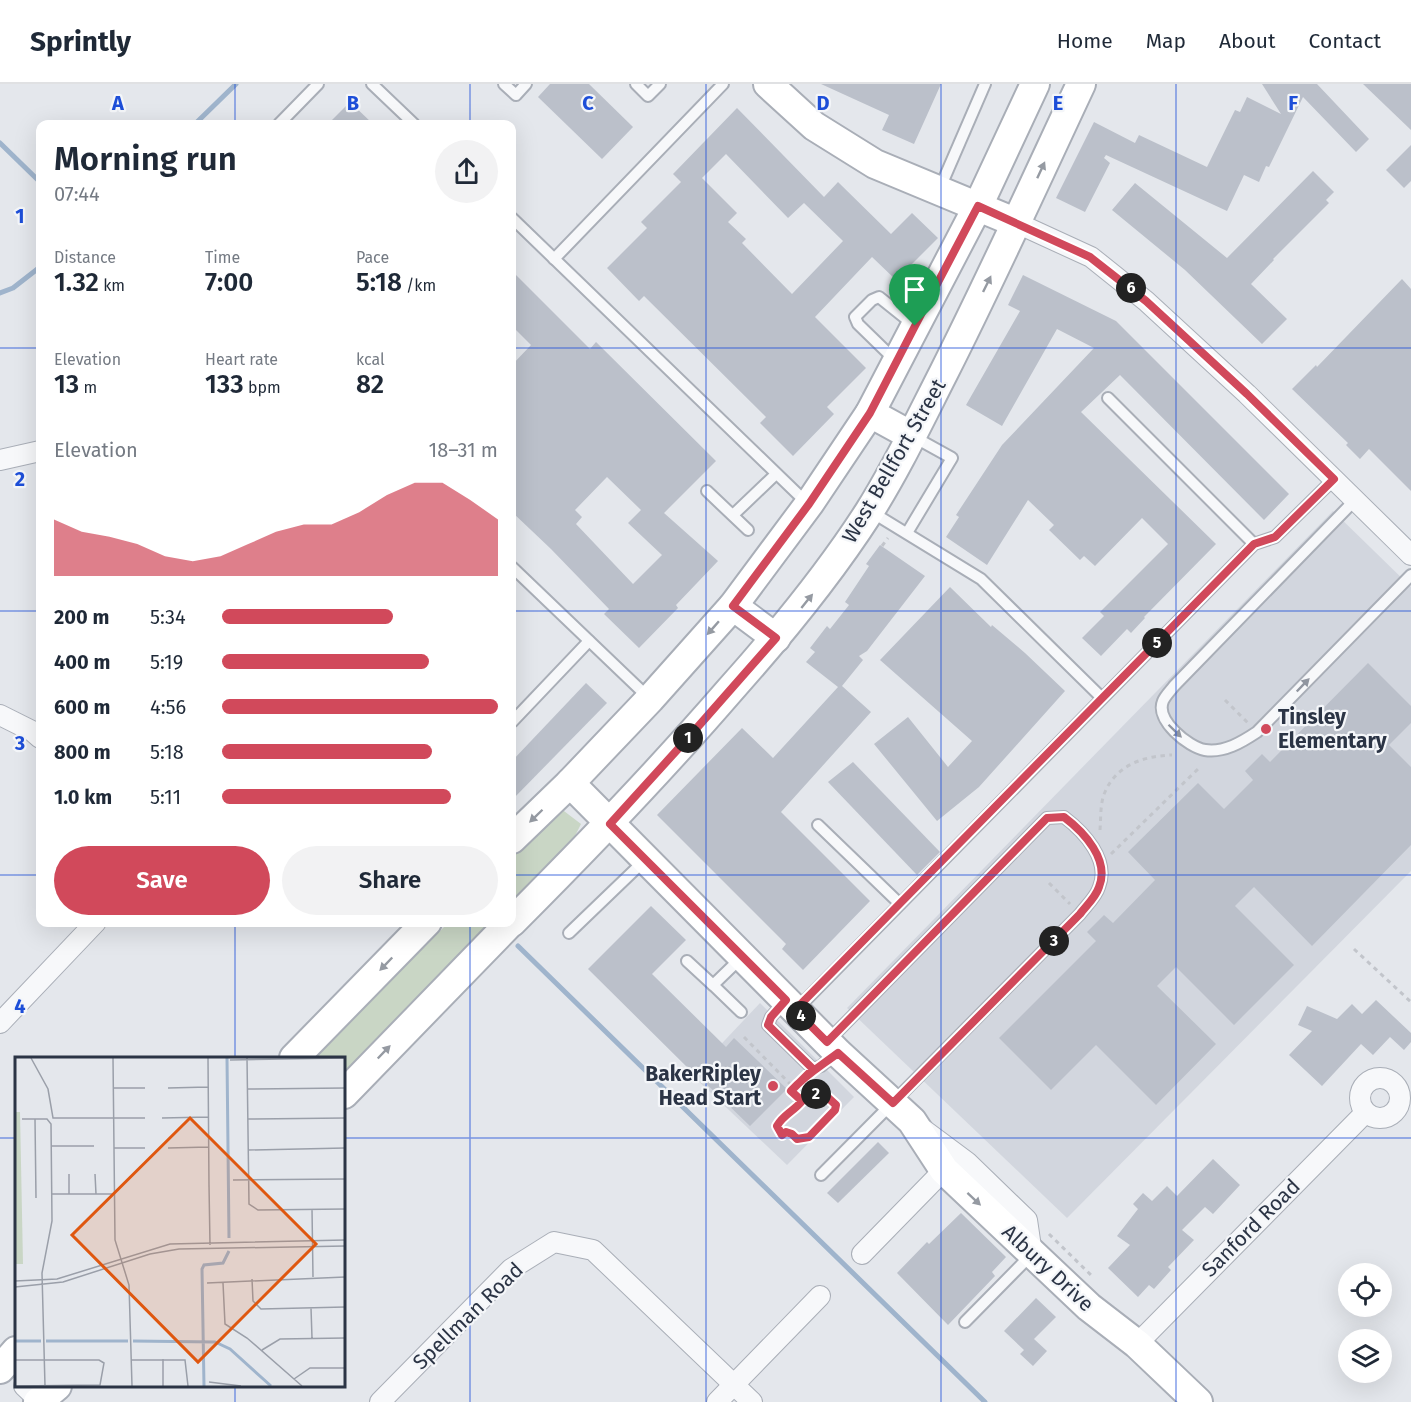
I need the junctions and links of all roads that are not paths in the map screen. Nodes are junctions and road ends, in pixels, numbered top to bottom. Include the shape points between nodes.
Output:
1 (318, 84) edge
2 (372, 84) edge
3 (504, 84) edge
4 (526, 84) edge
5 (636, 84) edge
6 (660, 84) edge
7 (723, 84) edge
8 (768, 84) edge
9 (985, 84) edge
10 (1035, 84) edge
11 (1081, 84) edge
12 (283, 120) edge
13 (410, 120) edge
14 (939, 190) junction
15 (978, 206) junction
16 (516, 222) edge
17 (1017, 223) junction
18 (554, 260) junction
19 (915, 326) junction
20 (896, 362) junction
21 (1108, 398) dead end
22 (870, 413) junction
23 (912, 436) junction
24 (36, 452) edge
25 (0, 460) edge
26 (776, 474) junction
27 (1334, 479) junction
28 (707, 491) dead end
29 (1355, 500) junction
30 (809, 504) junction
31 (870, 511) junction
32 (733, 515) junction
33 (748, 530) dead end
34 (907, 533) junction
35 (1254, 544) junction
36 (1409, 550) edge
37 (516, 571) edge
38 (1411, 575) edge
39 (733, 606) junction
40 (776, 638) junction
41 (589, 641) junction
42 (1102, 698) junction
43 (650, 699) junction
44 (0, 715) edge
45 (516, 718) edge
46 (36, 734) edge
47 (570, 783) junction
48 (610, 824) junction
49 (818, 825) dead end
50 (516, 835) edge
51 (645, 859) junction
52 (900, 904) junction
53 (516, 917) edge
54 (91, 927) edge
55 (422, 927) edge
56 (506, 927) edge
57 (569, 933) dead end
58 (742, 956) junction
59 (687, 961) dead end
60 (713, 985) junction
61 (790, 1005) junction
62 (741, 1012) dead end
63 (0, 1023) edge
64 (832, 1047) junction
65 (296, 1057) edge
66 (345, 1093) edge
67 (903, 1112) junction
68 (1365, 1113) dead end
69 (944, 1170) junction
70 (820, 1175) dead end
71 (862, 1254) dead end
72 (1032, 1254) junction
73 (820, 1296) dead end
74 (965, 1322) dead end
75 (1137, 1344) junction
76 (734, 1384) junction
77 (380, 1402) edge
78 (717, 1402) edge
79 (752, 1402) edge
80 (1198, 1402) edge

1 - 12 lane
2 - 13 lane
3 - 4 lane via 516,95
5 - 6 lane via 648,96
7 - 18 lane
8 - 14 main road via 814,126 846,147 875,164
9 - 14 lane
10 - 15 main road
17 -> 11 main road, West Bellfort Street
14 - 15 main road
15 - 17 main road
15 - 19 main road
16 - 18 lane
23 -> 17 main road, West Bellfort Street
17 - 27 street via 1090,257 1146,301
18 - 26 lane
19 - 20 main road
19 - 20 lane via 879,297 855,317
20 - 22 main road
21 - 35 lane
22 - 23 main road
22 - 30 main road
23 - 31 main road, West Bellfort Street
23 - 34 lane via 952,458
24 - 25 street
26 - 30 lane
26 - 32 lane
27 - 29 street
27 - 35 lane via 1275,537
28 - 32 lane
29 - 36 street
29 -> 38 lane via 1174,686 1162,702 1163,717 1189,743 1205,750 1240,743 1257,732
30 - 39 main road
31 - 34 lane
40 -> 31 main road, West Bellfort Street via 820,584
32 - 33 lane
34 - 42 lane via 981,579
35 - 42 lane
37 - 41 lane
39 - 40 main road
39 -> 43 main road
40 - 48 main road, West Bellfort Street
41 - 43 lane
41 - 45 lane
42 - 52 lane
43 - 47 main road
44 - 46 street
47 - 48 main road, Albury Drive
47 -> 50 main road
48 - 51 main road, Albury Drive
48 - 53 main road, West Bellfort Street
49 - 52 lane
51 - 57 lane
51 - 58 main road, Albury Drive
52 - 61 lane
54 - 63 street
55 -> 65 main road
66 -> 56 main road, West Bellfort Street
58 - 60 lane
58 - 61 main road, Albury Drive
59 - 60 lane
60 - 62 lane
61 - 64 main road, Albury Drive
61 - 64 lane via 771,1017 768,1025 813,1069 821,1066
64 - 67 main road, Albury Drive
64 - 67 lane via 1047,818 1064,817 1075,825 1096,854 1101,868 1100,887
67 - 69 main road, Albury Drive
67 - 70 lane
67 - 72 street, Albury Drive via 967,1162 1027,1220
68 - 75 street, Sanford Road
69 - 71 street
69 -> 72 main road, Albury Drive
72 - 74 lane
72 - 75 main road, Albury Drive via 1089,1307
73 - 76 street
75 - 80 main road, Albury Drive
76 - 77 street, Spellman Road via 593,1250 554,1242 511,1269
76 - 78 street
76 - 79 street, Spellman Road

